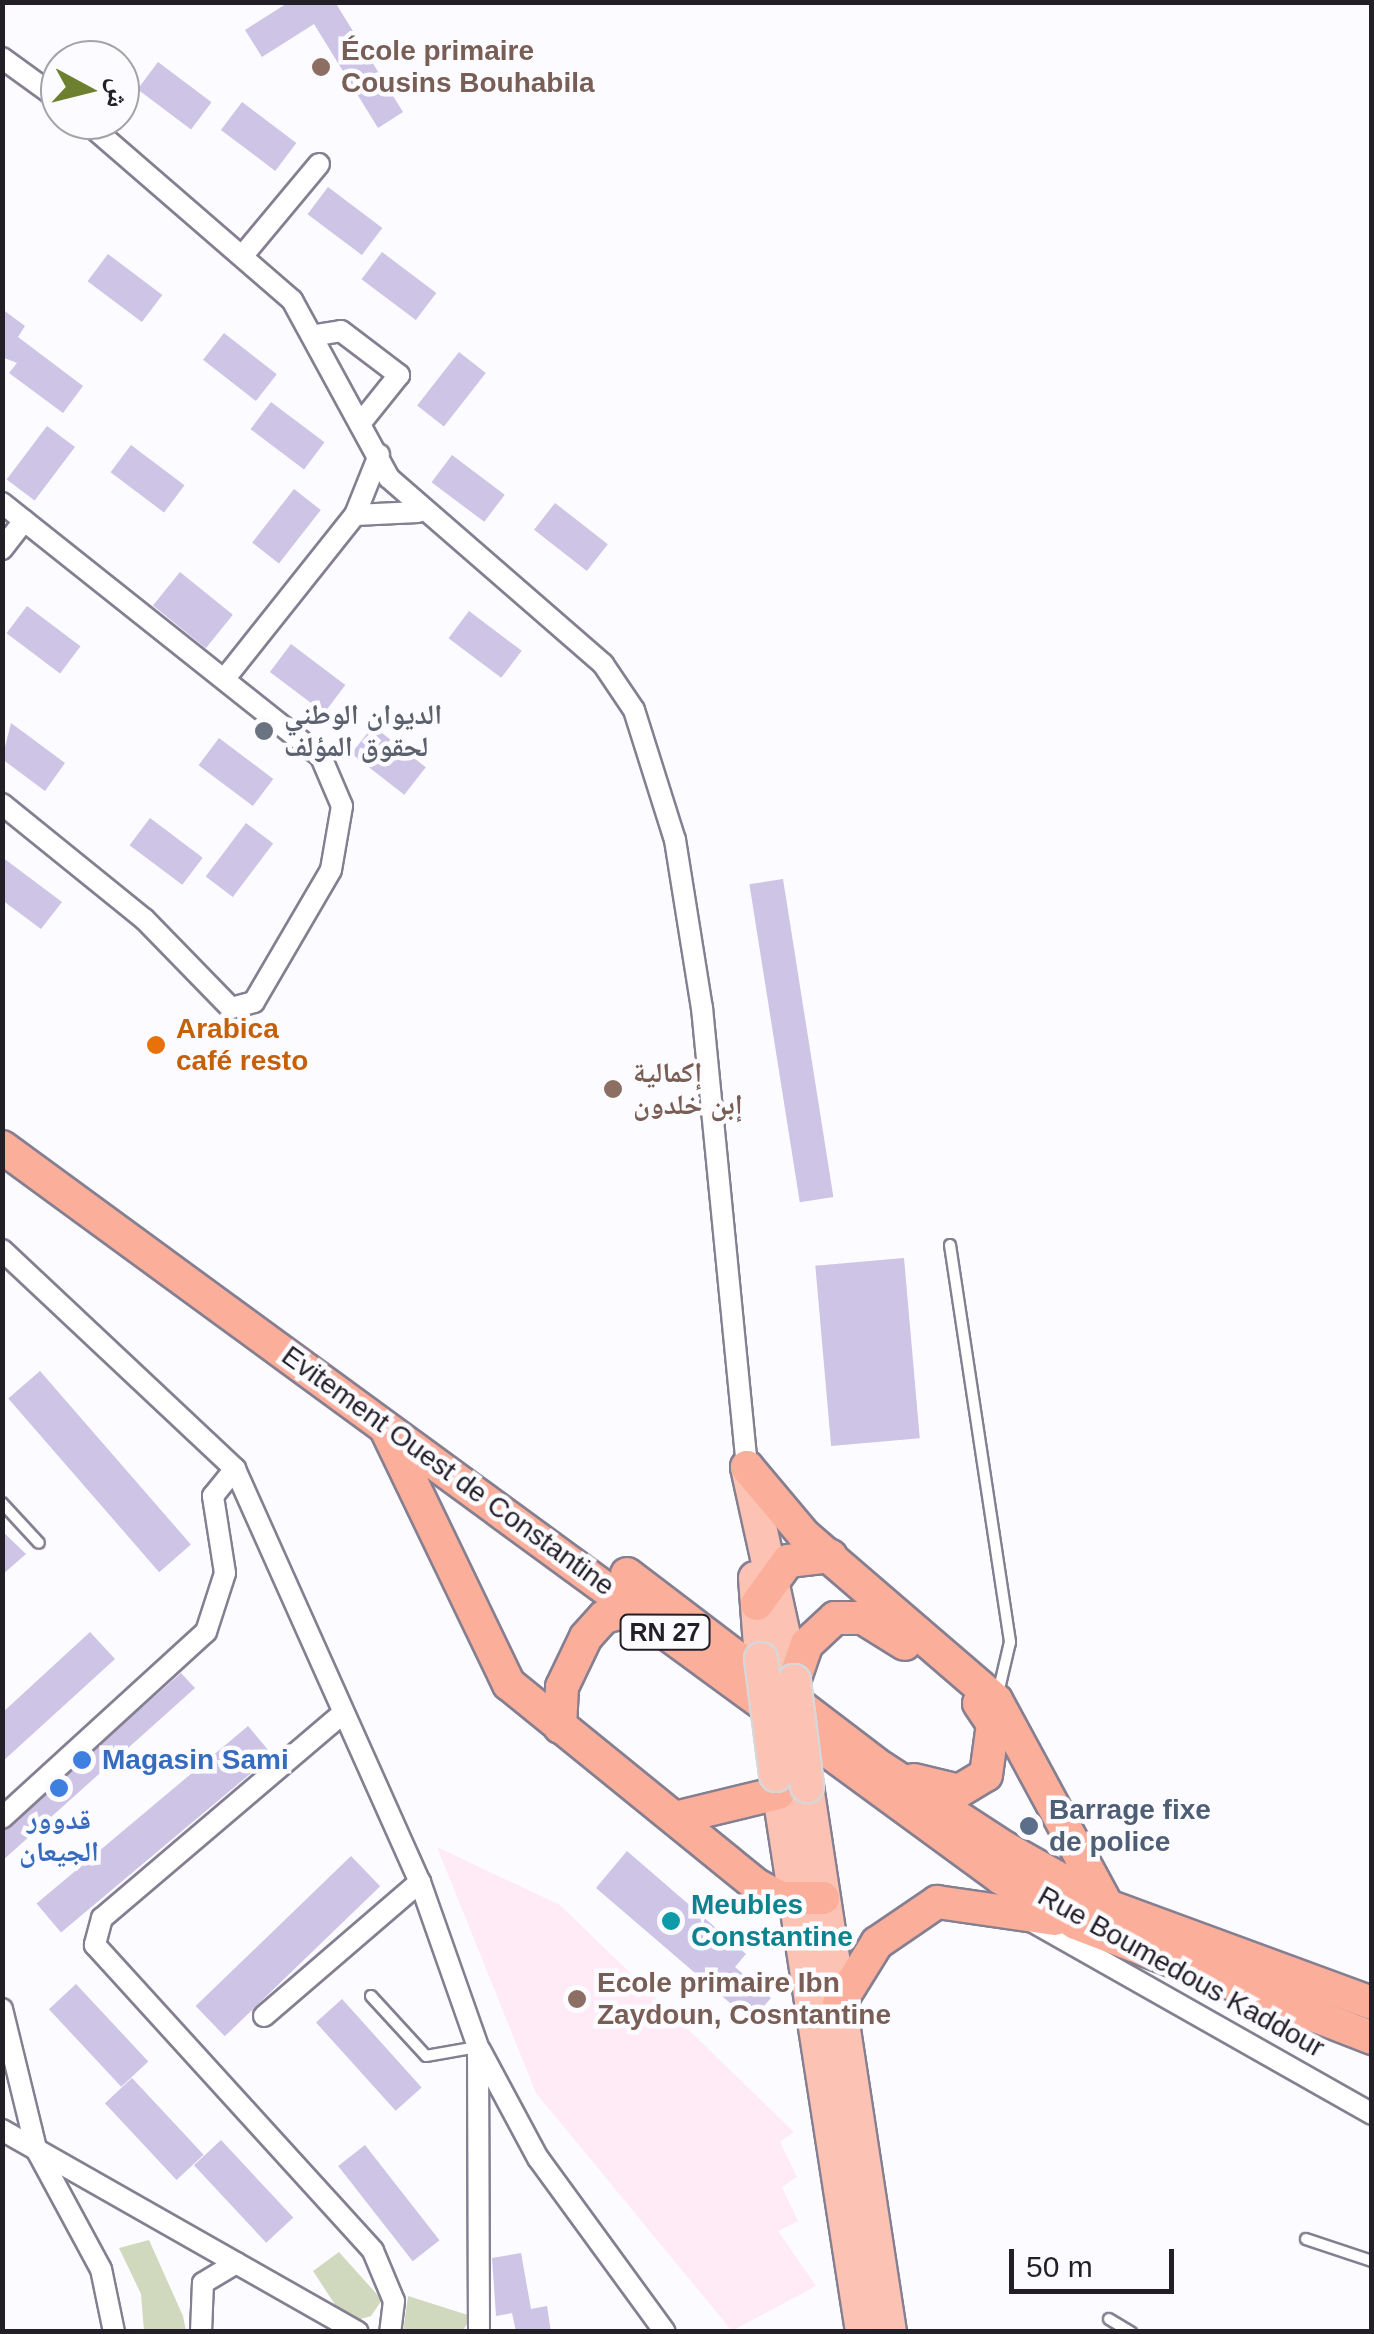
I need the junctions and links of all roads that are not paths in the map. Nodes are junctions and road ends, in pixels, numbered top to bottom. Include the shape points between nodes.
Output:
1 (2, 58) edge
2 (40, 86) edge
3 (108, 140) edge
4 (320, 164) dead end
5 (244, 254) junction
6 (317, 336) junction
7 (363, 420) junction
8 (379, 454) junction
9 (2, 503) edge
10 (418, 512) junction
11 (355, 515) junction
12 (24, 520) junction
13 (2, 549) edge
14 (226, 677) junction
15 (2, 804) edge
16 (2, 1126) edge
17 (2, 1147) edge
18 (950, 1246) dead end
19 (2, 1250) edge
20 (382, 1422) junction
21 (747, 1467) junction
22 (235, 1468) junction
23 (2, 1503) edge
24 (39, 1543) dead end
25 (831, 1556) junction
26 (765, 1590) junction
27 (636, 1609) junction
28 (794, 1681) junction
29 (996, 1700) junction
30 (342, 1714) junction
31 (560, 1727) junction
32 (882, 1768) junction
33 (787, 1785) junction
34 (679, 1817) junction
35 (2, 1818) edge
36 (420, 1882) junction
37 (807, 1899) junction
38 (1108, 1906) junction
39 (1014, 1912) junction
40 (1076, 1923) junction
41 (371, 1996) dead end
42 (1372, 2002) edge
43 (839, 2004) junction
44 (2, 2009) edge
45 (264, 2016) dead end
46 (1372, 2038) edge
47 (478, 2047) junction
48 (1372, 2114) edge
49 (2, 2130) edge
50 (36, 2149) junction
51 (1306, 2238) dead end
52 (1372, 2261) edge
53 (236, 2263) junction
54 (1109, 2319) dead end
55 (114, 2332) edge
56 (201, 2332) edge
57 (358, 2332) edge
58 (390, 2332) edge
59 (479, 2332) edge
60 (665, 2332) edge
61 (862, 2332) edge
62 (890, 2332) edge
63 (1132, 2332) edge

1 - 2 street
3 - 5 street
4 - 5 street
5 - 6 street
6 - 7 street
6 - 7 street via 341,331 399,375
7 - 8 street
8 - 10 street
8 - 11 street
9 - 12 street
10 - 11 street
10 - 21 street via 602,664 656,762 702,1008
11 - 14 street
12 - 13 street
12 - 14 street
14 - 15 street via 321,757 342,806 331,870 254,1002 231,1008 212,996 144,918
16 - 32 highway, Evitement Ouest de Constantine / RN 27
17 - 20 highway, Evitement Ouest de Constantine / RN 27
18 - 29 lane via 1010,1642
19 - 22 street
20 - 27 highway, Evitement Ouest de Constantine / RN 27
20 - 31 highway via 484,1644 509,1684
21 - 25 highway
21 - 26 main road
22 - 30 street
22 - 35 street via 213,1496 225,1574 206,1632
23 - 24 lane
25 - 26 highway via 808,1554
25 - 29 highway
26 - 28 main road
26 - 33 main road, bridge via 761,1658
27 - 31 highway via 604,1617 586,1637 562,1687
27 - 40 highway, Evitement Ouest de Constantine / RN 27 via 888,1800
28 - 32 highway via 820,1630 835,1618 863,1618 977,1701 994,1724 991,1759 973,1786 943,1791
28 - 33 main road, bridge
29 - 38 highway
30 - 36 street
30 - 58 street via 102,1918 95,1944 373,2251 394,2302
31 - 34 highway
32 - 38 highway, Evitement Ouest de Constantine / RN 27
33 - 34 highway
33 - 37 main road
34 - 37 highway via 758,1886
36 - 45 street
36 - 47 street
37 - 43 main road
37 - 61 main road
38 - 42 highway, Evitement Ouest de Constantine / RN 27
39 - 40 highway
39 - 43 highway via 938,1902 914,1914 877,1943
39 - 48 street, Rue Boumedous Kaddour
40 - 46 highway, Evitement Ouest de Constantine / RN 27
41 - 47 lane via 426,2056
43 - 62 main road
44 - 50 street
47 - 59 street
47 - 60 street via 538,2158
49 - 50 street
50 - 53 street
50 - 55 street via 101,2270
51 - 52 lane
53 - 56 street via 202,2284
53 - 57 street
54 - 63 lane

